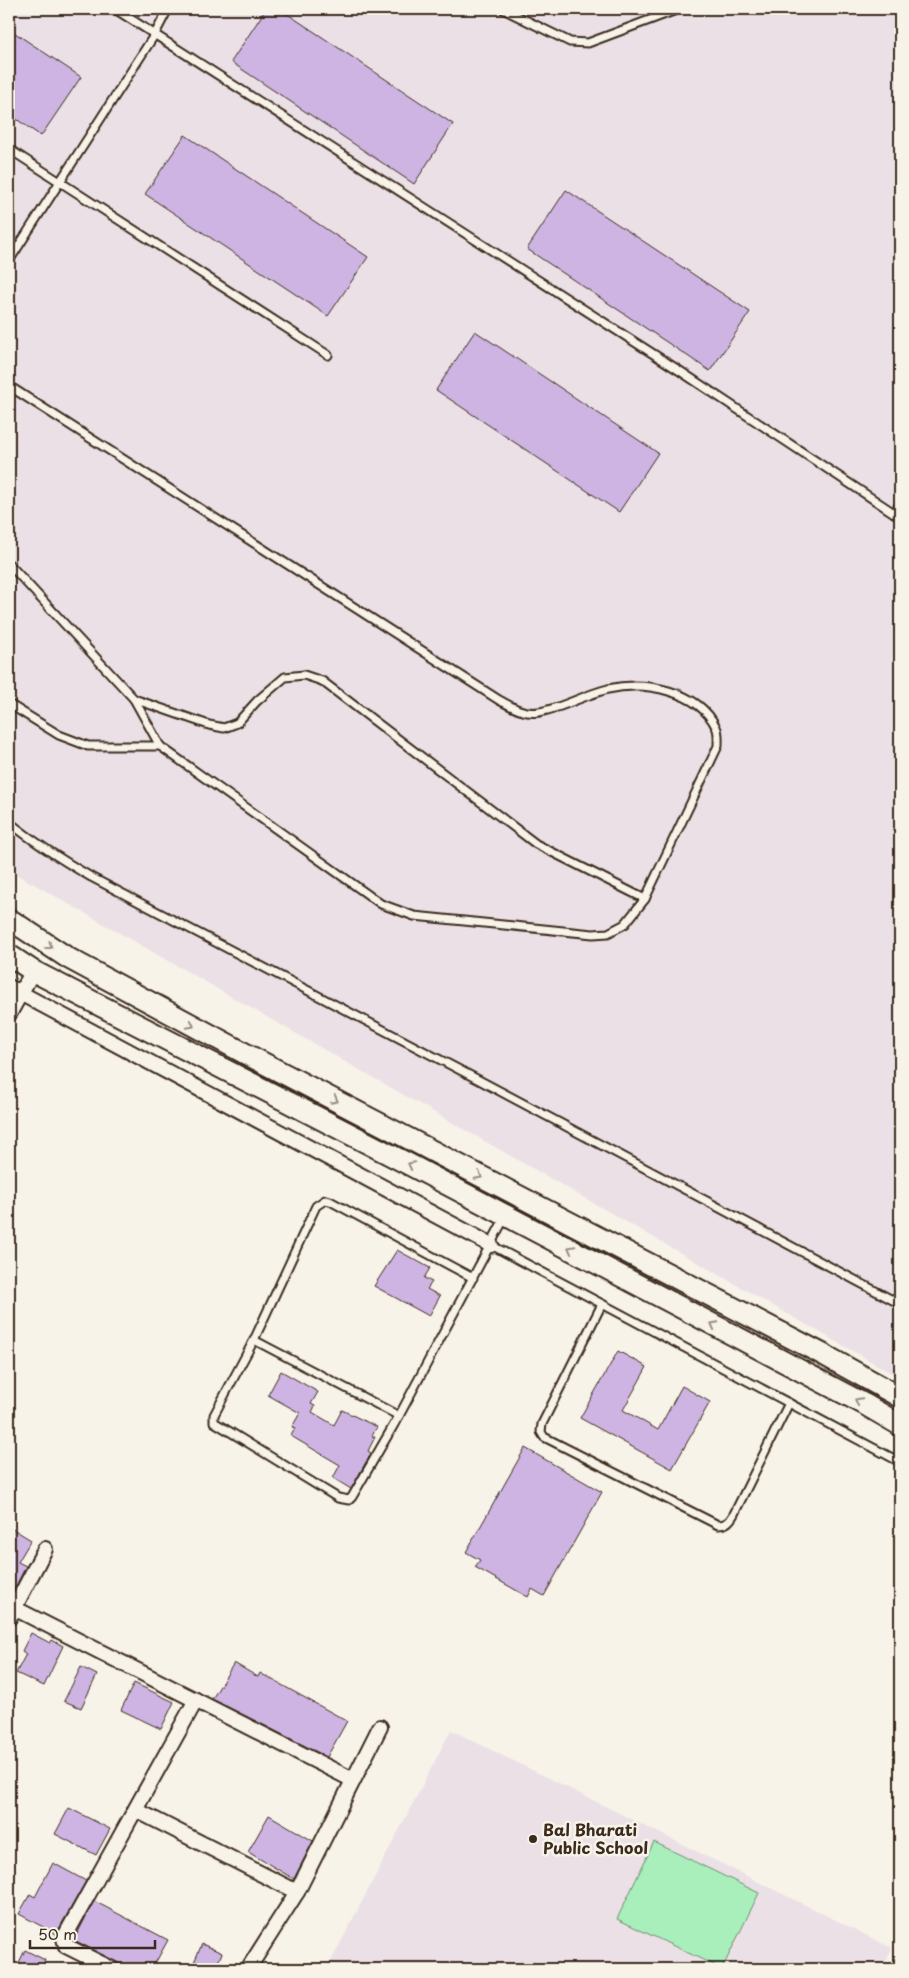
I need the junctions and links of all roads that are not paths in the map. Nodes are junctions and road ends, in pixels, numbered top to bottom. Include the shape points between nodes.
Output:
1 (115, 9) edge
2 (168, 9) edge
3 (503, 9) edge
4 (679, 9) edge
5 (155, 34) junction
6 (9, 149) edge
7 (60, 181) junction
8 (9, 261) edge
9 (328, 355) dead end
10 (9, 386) edge
11 (900, 504) edge
12 (897, 515) edge
13 (9, 564) edge
14 (134, 699) junction
15 (9, 704) edge
16 (160, 746) junction
17 (9, 822) edge
18 (645, 899) junction
19 (9, 919) edge
20 (9, 955) edge
21 (33, 971) junction
22 (14, 990) edge
23 (9, 1014) edge
24 (506, 1215) junction
25 (491, 1245) junction
26 (473, 1278) junction
27 (602, 1304) junction
28 (900, 1304) edge
29 (254, 1340) junction
30 (900, 1397) edge
31 (789, 1403) junction
32 (399, 1416) junction
33 (900, 1425) edge
34 (900, 1462) edge
35 (45, 1549) dead end
36 (11, 1613) edge
37 (196, 1700) junction
38 (380, 1727) dead end
39 (353, 1780) junction
40 (136, 1810) junction
41 (296, 1892) junction
42 (112, 1969) edge
43 (248, 1969) edge

1 - 5 lane
2 - 5 lane
3 - 4 lane via 570,42 588,43
5 - 7 lane
5 - 12 lane via 680,371
6 - 7 lane
7 - 8 lane
7 - 9 lane
10 - 18 lane via 499,700 522,711 538,713 609,689 635,687 673,691 693,700 717,728 718,746
11 - 12 lane
13 - 14 lane
14 - 16 lane
14 - 18 lane via 224,728 237,723 285,677 304,675 322,681 536,844
15 - 16 lane via 60,735 88,746
16 - 18 lane via 381,904 414,916 608,933 624,924
17 - 28 lane via 57,857 91,876
19 -> 30 main road via 68,958 222,1041
20 - 21 main road
21 - 22 street
24 -> 21 main road
22 - 23 street
22 - 25 street
24 - 25 lane
33 -> 24 main road
25 - 26 lane
25 - 27 lane
26 - 29 lane via 325,1200 316,1206
26 - 32 lane
27 - 31 lane
27 - 31 lane via 542,1424 544,1436 723,1525 734,1514
29 - 32 lane
29 - 32 lane via 214,1415 214,1422 338,1498 349,1500 352,1497
31 - 34 lane
35 - 36 street
36 - 37 street
37 - 39 street
37 - 40 street
38 - 39 street
39 - 41 street
40 - 41 street
40 - 42 street via 64,1938 66,1946
41 - 43 street

